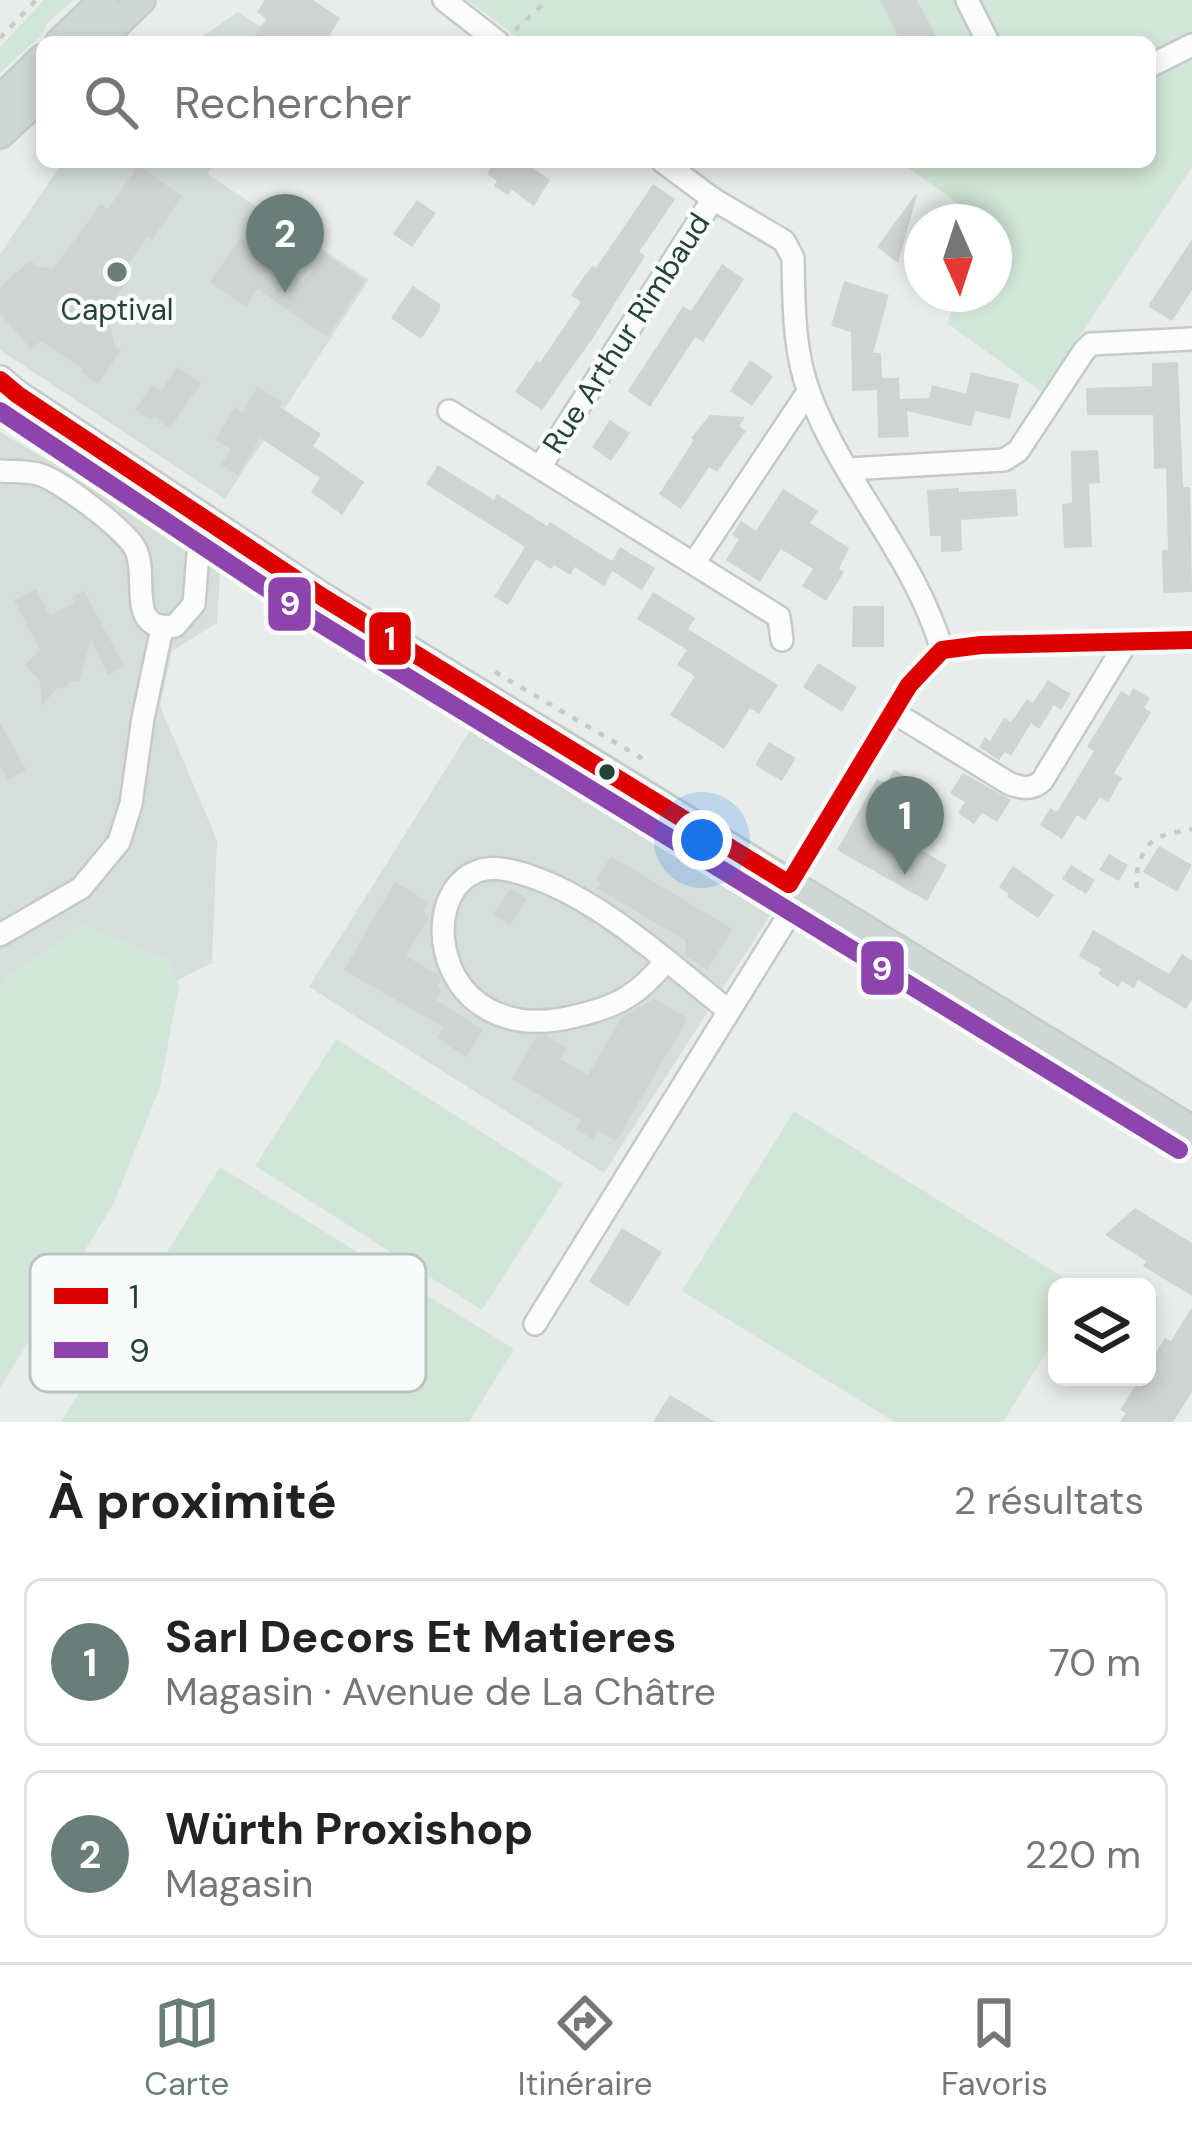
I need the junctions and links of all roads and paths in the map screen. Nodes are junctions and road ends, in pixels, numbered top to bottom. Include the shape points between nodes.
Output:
1 (35, 0) edge
2 (104, 0) edge
3 (141, 0) edge
4 (444, 0) edge
5 (548, 0) edge
6 (967, 0) edge
7 (66, 36) edge
8 (103, 36) edge
9 (492, 36) edge
10 (507, 36) edge
11 (985, 36) edge
12 (0, 38) edge
13 (1192, 45) edge
14 (1156, 63) edge
15 (36, 65) edge
16 (0, 100) edge
17 (36, 101) edge
18 (0, 134) edge
19 (671, 168) edge
20 (713, 199) junction
21 (1192, 340) edge
22 (6, 387) edge
23 (808, 392) junction
24 (449, 411) dead end
25 (540, 467) junction
26 (848, 469) junction
27 (0, 471) edge
28 (202, 516) junction
29 (694, 563) junction
30 (162, 628) junction
31 (782, 640) dead end
32 (1192, 640) edge
33 (1126, 643) junction
34 (941, 650) junction
35 (893, 712) junction
36 (1192, 829) edge
37 (796, 888) junction
38 (1137, 888) dead end
39 (0, 935) edge
40 (666, 961) junction
41 (729, 1011) junction
42 (1192, 1130) edge
43 (535, 1324) dead end

1 - 12 path
2 - 7 main road
3 - 8 main road
4 - 9 street
5 - 10 path
6 - 11 street
13 - 14 street
15 - 16 main road
17 - 18 main road
19 - 20 street
20 - 23 street via 790,249
20 - 25 street, Rue Arthur Rimbaud
21 - 26 street via 1091,344 1004,460
22 - 28 main road
23 - 26 street
23 - 29 street
24 - 25 street, Rue Arthur Rimbaud
25 - 29 street, Rue Arthur Rimbaud
26 - 34 street via 925,603
27 - 30 street via 40,474 93,507 135,548 140,609
28 - 30 street via 194,604 175,626
28 - 37 main road
29 - 31 street, Rue Arthur Rimbaud via 779,617
30 - 39 street via 119,842 81,888
32 - 33 street
33 - 34 street
33 - 35 street via 1036,787 1010,784
34 - 35 street
35 - 37 street
36 - 38 path via 1157,836 1143,852
37 - 41 street
37 - 42 main road
40 - 40 street via 555,886 504,868 462,878 442,929 444,956 470,997 491,1013 531,1023 623,1002
40 - 41 street
41 - 43 street

